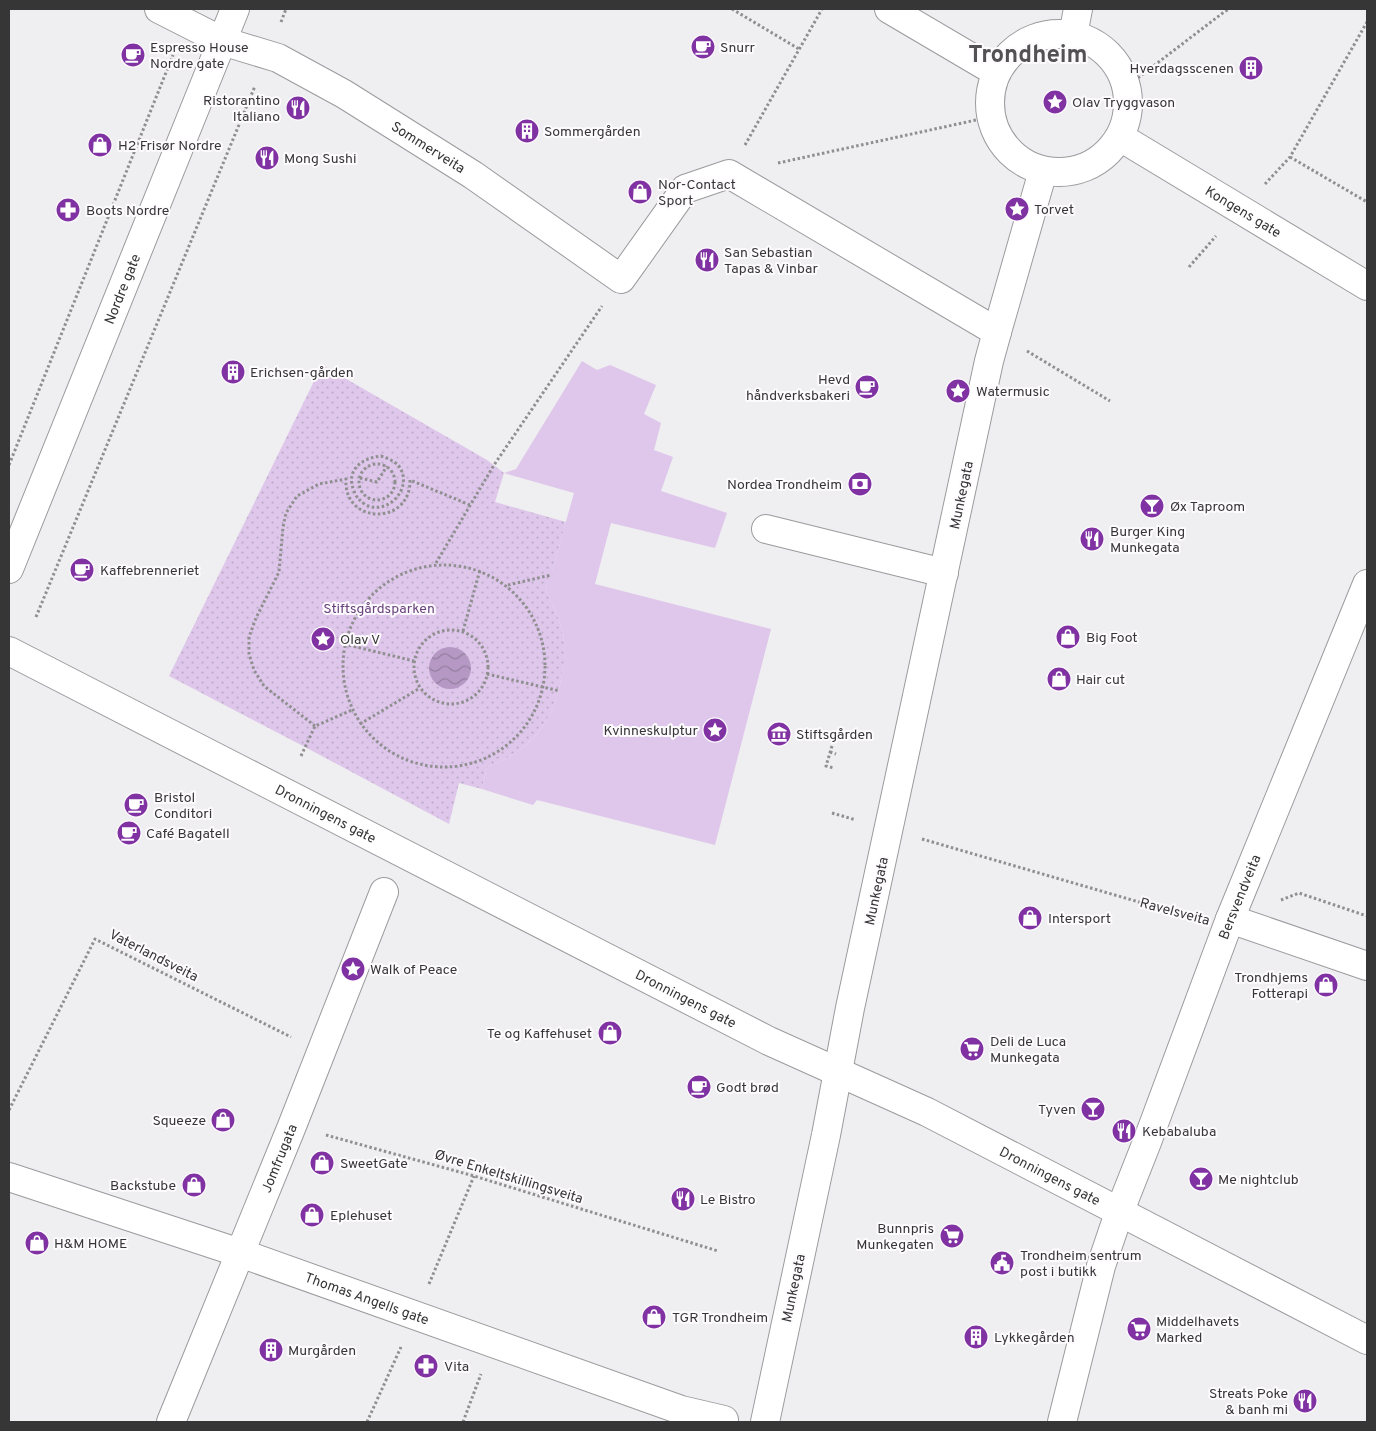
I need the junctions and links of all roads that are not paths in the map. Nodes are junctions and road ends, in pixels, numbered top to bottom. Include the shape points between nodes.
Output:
1 (235, 9) edge
2 (888, 9) edge
3 (1078, 9) edge
4 (171, 15) edge
5 (1073, 35) junction
6 (222, 41) junction
7 (996, 72) junction
8 (1120, 137) junction
9 (1043, 171) junction
10 (1367, 286) edge
11 (997, 332) junction
12 (766, 529) dead end
13 (9, 569) edge
14 (944, 573) junction
15 (1367, 584) edge
16 (9, 651) edge
17 (384, 892) dead end
18 (1230, 919) junction
19 (1367, 966) edge
20 (838, 1072) junction
21 (9, 1177) edge
22 (1119, 1212) junction
23 (240, 1253) junction
24 (1367, 1340) edge
25 (724, 1420) dead end
26 (171, 1422) edge
27 (765, 1422) edge
28 (1062, 1422) edge

1 - 6 street, Nordre gate
2 - 7 street
3 - 5 street
4 - 6 street, Sommerveita
5 - 7 street via 1050,34 1028,40 1009,54
5 - 8 street via 1091,41 1119,68 1128,104
6 - 11 street, Sommerveita via 273,57 344,94 473,175 621,279 684,189 729,174
6 - 13 street, Nordre gate
7 - 9 street via 989,94 990,117 997,136 1024,164
8 - 9 street via 1106,154 1087,166 1066,172
8 - 10 street, Kongens gate
9 - 11 street
11 - 14 street, Munkegata
12 - 14 street
14 - 20 street, Munkegata
15 - 18 street, Bersvendveita
16 - 20 street, Dronningens gate via 760,1036
17 - 23 street, Jomfrugata
18 - 19 street, Ravelsveita
18 - 22 street, Bersvendveita
20 - 22 street, Dronningens gate via 927,1112
20 - 27 street, Munkegata
21 - 23 street, Thomas Angells gate
22 - 24 street, Dronningens gate
22 - 28 street, Bersvendveita via 1101,1266
23 - 25 street, Thomas Angells gate via 681,1410
23 - 26 street, Jomfrugata

